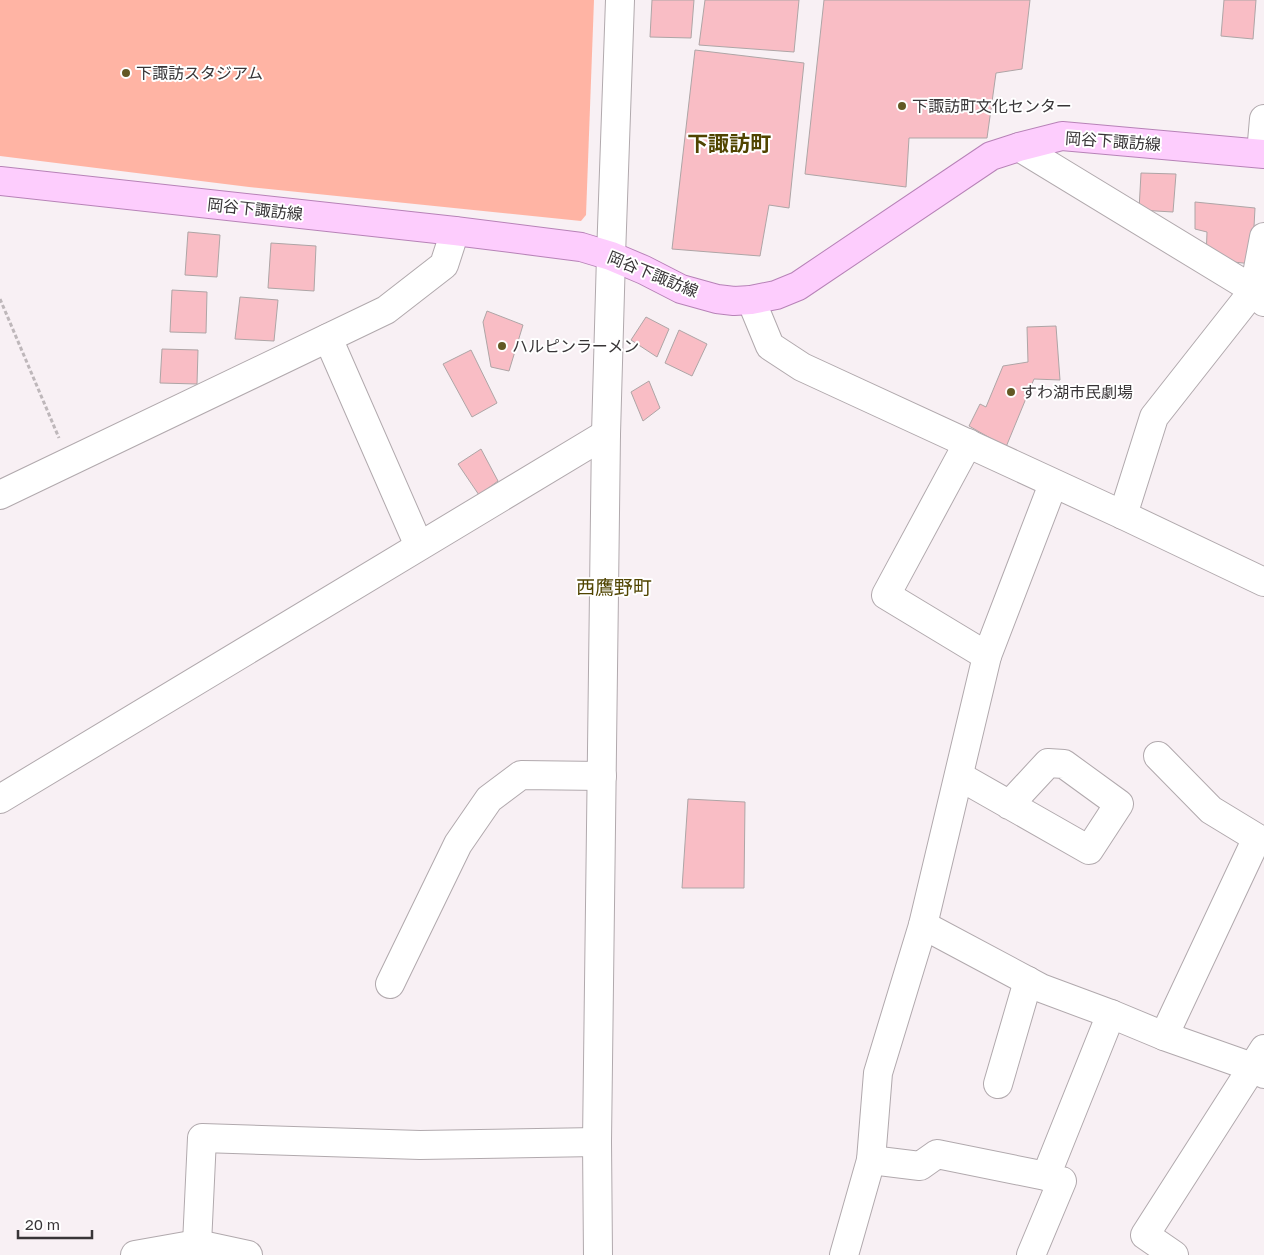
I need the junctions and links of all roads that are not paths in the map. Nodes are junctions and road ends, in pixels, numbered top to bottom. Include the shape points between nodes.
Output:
1 (620, 0) edge
2 (1264, 119) edge
3 (1019, 147) junction
4 (1262, 154) edge
5 (0, 180) edge
6 (455, 231) junction
7 (1264, 237) edge
8 (611, 256) junction
9 (1259, 296) edge
10 (751, 300) junction
11 (328, 338) junction
12 (606, 434) junction
13 (968, 443) junction
14 (1053, 484) junction
15 (0, 495) edge
16 (1123, 515) junction
17 (419, 546) junction
18 (1264, 582) edge
19 (987, 656) junction
20 (1158, 756) dead end
21 (602, 776) junction
22 (959, 776) junction
23 (0, 799) edge
24 (1009, 804) dead end
25 (923, 926) junction
26 (1028, 981) junction
27 (390, 984) dead end
28 (1111, 1014) junction
29 (1164, 1036) junction
30 (1260, 1063) edge
31 (998, 1084) dead end
32 (597, 1142) junction
33 (871, 1160) junction
34 (1046, 1176) junction
35 (197, 1244) junction
36 (135, 1255) edge
37 (248, 1255) edge
38 (598, 1255) edge
39 (844, 1255) edge
40 (1031, 1255) edge
41 (1174, 1255) edge

1 - 8 street
2 - 4 street
3 - 4 main road, 岡谷下諏訪線 via 1062,136
3 - 9 street
3 - 10 main road, 岡谷下諏訪線 via 991,156 798,286
5 - 6 main road, 岡谷下諏訪線
6 - 8 main road, 岡谷下諏訪線 via 581,247
6 - 11 street via 444,265 386,310
7 - 9 street
8 - 10 main road, 岡谷下諏訪線 via 682,289 717,299
8 - 12 street
9 - 16 street via 1154,417
10 - 13 street via 770,346 802,367
11 - 15 street
11 - 17 street
12 - 17 street
12 - 21 street
13 - 14 street
13 - 19 street via 886,595
14 - 16 street
14 - 19 street
16 - 18 street
17 - 23 street
19 - 22 street
20 - 29 street via 1211,810 1257,838
21 - 27 street via 521,775 489,799 458,844
21 - 32 street
22 - 24 street
22 - 25 street
25 - 26 street
25 - 33 street via 878,1073
26 - 28 street
26 - 31 street
28 - 29 street
28 - 34 street
29 - 30 street
30 - 41 street via 1145,1235
32 - 35 street via 420,1145 202,1138
32 - 38 street
33 - 34 street via 920,1166 937,1154
33 - 39 street
34 - 40 street via 1062,1181
35 - 36 street
35 - 37 street

